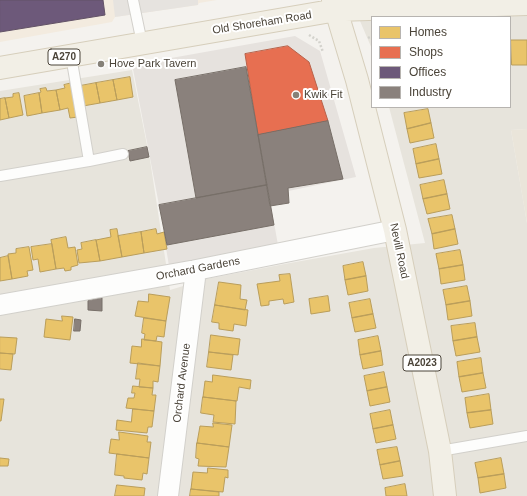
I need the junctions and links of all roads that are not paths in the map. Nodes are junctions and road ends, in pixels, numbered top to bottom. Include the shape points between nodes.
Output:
1 (133, 0) edge
2 (527, 4) edge
3 (335, 5) edge
4 (142, 43) junction
5 (71, 56) junction
6 (0, 68) edge
7 (123, 154) dead end
8 (89, 161) junction
9 (0, 176) edge
10 (395, 230) junction
11 (196, 270) junction
12 (0, 305) edge
13 (527, 436) edge
14 (440, 451) junction
15 (168, 496) edge
16 (445, 496) edge

1 - 4 lane
2 - 3 main road, Old Shoreham Road / A270
3 - 4 main road, Old Shoreham Road / A270
3 - 10 main road, Nevill Road / A2023
4 - 5 main road, Old Shoreham Road / A270
5 - 6 main road, Old Shoreham Road / A270
5 - 8 lane
7 - 8 lane
8 - 9 lane
10 - 11 street, Orchard Gardens
10 - 14 main road, Nevill Road / A2023
11 - 12 street, Orchard Gardens
11 - 15 street, Orchard Avenue
13 - 14 lane
14 - 16 main road, Nevill Road / A2023

